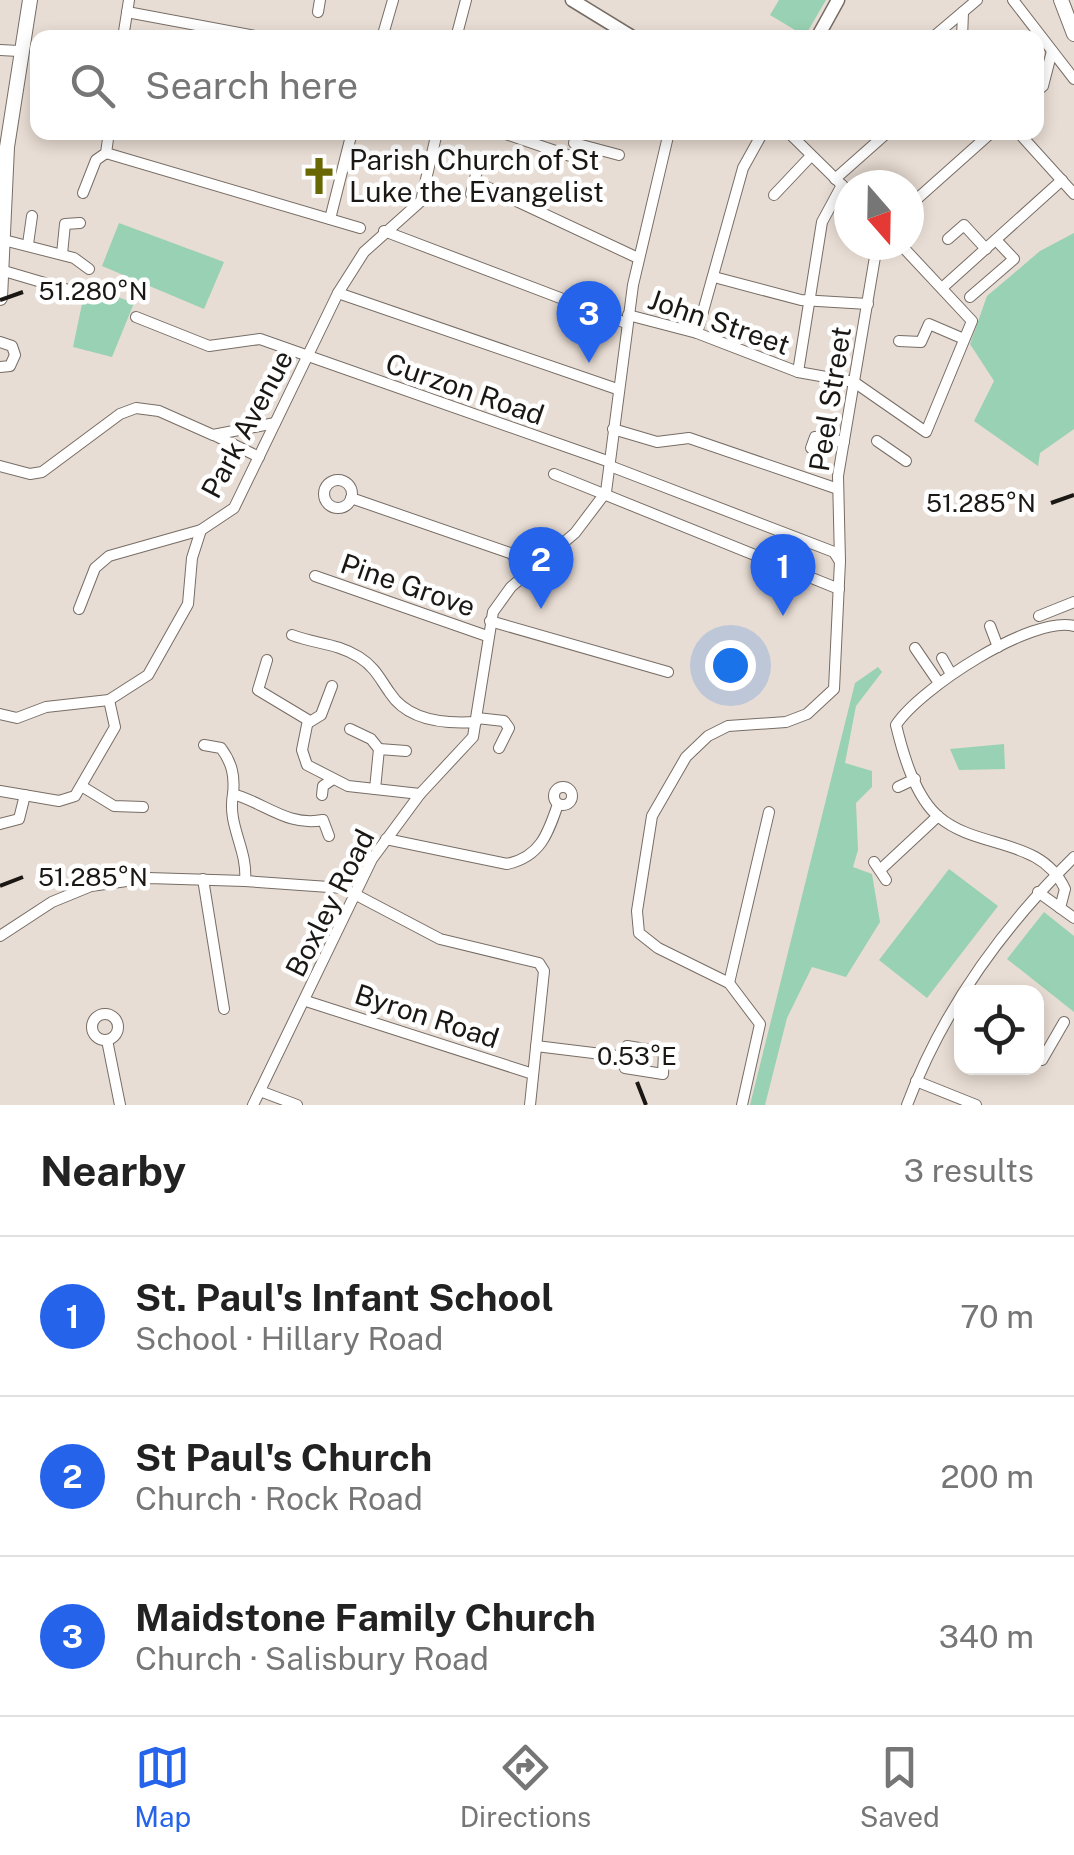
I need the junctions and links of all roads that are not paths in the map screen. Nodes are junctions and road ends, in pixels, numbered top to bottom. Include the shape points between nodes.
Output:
1 (30, 0) edge
2 (393, 0) edge
3 (466, 0) edge
4 (572, 0) edge
5 (838, 0) edge
6 (977, 0) edge
7 (1012, 0) edge
8 (1065, 4) edge
9 (128, 6) edge
10 (963, 12) junction
11 (216, 30) edge
12 (384, 30) edge
13 (458, 30) edge
14 (621, 30) edge
15 (821, 30) edge
16 (942, 30) edge
17 (962, 30) edge
18 (1036, 30) edge
19 (1074, 34) edge
20 (1044, 41) edge
21 (0, 50) edge
22 (1052, 51) junction
23 (19, 52) junction
24 (1074, 79) edge
25 (1044, 82) edge
26 (108, 140) edge
27 (350, 140) edge
28 (435, 140) edge
29 (523, 140) edge
30 (575, 140) edge
31 (666, 140) edge
32 (759, 140) edge
33 (794, 140) edge
34 (881, 140) edge
35 (983, 140) edge
36 (1025, 140) edge
37 (106, 153) junction
38 (619, 155) dead end
39 (809, 158) junction
40 (579, 159) dead end
41 (478, 167) dead end
42 (856, 170) edge
43 (834, 179) edge
44 (1062, 180) junction
45 (924, 193) edge
46 (84, 194) dead end
47 (1074, 194) edge
48 (774, 196) dead end
49 (834, 200) edge
50 (32, 216) dead end
51 (330, 219) junction
52 (80, 223) dead end
53 (360, 228) dead end
54 (384, 231) junction
55 (3, 239) edge
56 (948, 239) dead end
57 (996, 240) junction
58 (28, 244) junction
59 (986, 249) junction
60 (62, 254) junction
61 (638, 258) junction
62 (875, 260) edge
63 (915, 260) edge
64 (89, 268) dead end
65 (3, 273) edge
66 (714, 277) junction
67 (942, 288) junction
68 (72, 291) dead end
69 (338, 294) junction
70 (970, 297) dead end
71 (0, 298) edge
72 (808, 300) junction
73 (868, 304) junction
74 (136, 317) dead end
75 (627, 319) junction
76 (696, 333) junction
77 (964, 339) junction
78 (0, 342) edge
79 (900, 342) dead end
80 (312, 360) junction
81 (0, 367) edge
82 (798, 372) junction
83 (854, 382) junction
84 (618, 389) junction
85 (275, 423) junction
86 (614, 429) junction
87 (213, 435) junction
88 (877, 441) dead end
89 (844, 442) junction
90 (811, 448) dead end
91 (258, 457) junction
92 (906, 461) dead end
93 (610, 464) junction
94 (0, 466) edge
95 (554, 474) dead end
96 (838, 490) junction
97 (606, 492) junction
98 (351, 498) dead end
99 (201, 530) junction
100 (840, 561) junction
101 (532, 571) junction
102 (315, 576) dead end
103 (840, 589) junction
104 (1071, 603) edge
105 (79, 608) dead end
106 (1039, 616) dead end
107 (490, 621) junction
108 (1072, 625) edge
109 (990, 626) dead end
110 (292, 635) dead end
111 (487, 636) junction
112 (998, 647) junction
113 (915, 648) dead end
114 (942, 658) dead end
115 (267, 660) dead end
116 (668, 672) dead end
117 (951, 674) junction
118 (939, 683) junction
119 (332, 686) dead end
120 (109, 700) junction
121 (0, 714) edge
122 (476, 720) junction
123 (308, 723) junction
124 (350, 729) dead end
125 (204, 744) dead end
126 (499, 748) dead end
127 (379, 749) junction
128 (406, 751) dead end
129 (333, 778) junction
130 (915, 779) junction
131 (83, 786) junction
132 (898, 787) dead end
133 (374, 789) junction
134 (0, 791) edge
135 (234, 794) junction
136 (420, 794) junction
137 (25, 795) junction
138 (322, 795) dead end
139 (558, 804) dead end
140 (143, 807) dead end
141 (769, 812) dead end
142 (938, 816) junction
143 (0, 824) edge
144 (329, 836) dead end
145 (386, 838) junction
146 (1074, 857) edge
147 (880, 871) dead end
148 (1058, 873) junction
149 (203, 879) junction
150 (245, 881) junction
151 (1038, 892) junction
152 (355, 894) junction
153 (1060, 908) junction
154 (1074, 918) edge
155 (0, 936) edge
156 (729, 983) junction
157 (306, 1000) junction
158 (948, 1009) junction
159 (224, 1010) dead end
160 (954, 1011) edge
161 (1064, 1022) dead end
162 (107, 1040) dead end
163 (536, 1046) junction
164 (1044, 1048) edge
165 (626, 1057) dead end
166 (533, 1074) junction
167 (916, 1081) junction
168 (260, 1091) junction
169 (120, 1105) edge
170 (254, 1105) edge
171 (297, 1105) edge
172 (530, 1105) edge
173 (742, 1105) edge
174 (907, 1105) edge
175 (976, 1105) edge

1 - 23 highway
2 - 12 street
3 - 13 street
4 - 14 main road
5 - 15 main road
6 - 10 street
7 - 18 street
8 - 19 highway
9 - 11 street
10 - 16 street
10 - 17 street
20 - 22 street
21 - 23 street
22 - 24 street
22 - 25 street
23 - 55 highway
26 - 37 street
27 - 51 street
28 - 54 street, Park Avenue via 421,200
29 - 40 street
30 - 38 street
31 - 61 street, Boxley Road
32 - 66 street via 743,168
33 - 39 street
34 - 42 street
35 - 45 street
36 - 44 street
37 - 46 street via 96,160
37 - 51 street
39 - 43 street
39 - 48 street
41 - 61 street via 473,188
44 - 47 street
44 - 57 street
49 - 72 street via 822,222
50 - 58 street
51 - 53 street
52 - 60 street via 66,224
54 - 69 street, Park Avenue
54 - 75 street, John Street
55 - 58 street
55 - 65 highway
56 - 59 street via 964,225
57 - 59 street
57 - 70 street via 1014,260
58 - 60 street
59 - 67 street
60 - 64 street
61 - 75 street, Boxley Road
62 - 73 street, Peel Street
63 - 67 street
65 - 68 street
65 - 71 highway
66 - 72 street
66 - 76 street
67 - 77 street via 972,322
69 - 80 street, Park Avenue
69 - 84 street
72 - 73 street
72 - 82 street
73 - 83 street, Peel Street
74 - 80 street, Curzon Road via 195,343 260,339
75 - 76 street, John Street
75 - 84 street, Boxley Road
76 - 82 street, John Street
77 - 79 street via 929,324 921,342
77 - 83 street via 926,432
78 - 81 street via 16,355 10,366
80 - 85 street, Park Avenue
80 - 93 street, Curzon Road
82 - 83 street, John Street
83 - 89 street, Peel Street
84 - 86 street, Boxley Road
85 - 87 street
85 - 91 street, Park Avenue
86 - 93 street, Boxley Road
86 - 96 street via 657,442 689,438
87 - 91 street
87 - 94 street via 159,410 136,408 42,472
88 - 92 street
89 - 90 street via 816,437
89 - 96 street, Peel Street
91 - 99 street, Park Avenue via 234,508
93 - 97 street, Boxley Road
93 - 100 street, Curzon Road via 834,552
95 - 97 street
96 - 100 street, Peel Street
97 - 101 street, Boxley Road via 575,533
97 - 103 street
98 - 101 street via 510,553
99 - 105 street, Park Avenue via 109,556 96,568
99 - 120 street via 188,604 148,675
100 - 103 street, Peel Street
101 - 107 street, Boxley Road via 511,587
102 - 111 street, Pine Grove
103 - 156 street, Peel Street via 838,676 827,698 797,719 728,726 708,736 678,769 652,816 639,934
104 - 106 street
104 - 108 street
107 - 111 street, Boxley Road
107 - 116 street
108 - 112 street
109 - 112 street
110 - 122 street via 350,652 420,718
111 - 122 street, Boxley Road
112 - 117 street
113 - 118 street
114 - 117 street
115 - 123 street via 258,690
117 - 118 street
118 - 130 street via 896,725
119 - 123 street via 321,715
120 - 121 street via 46,706 17,718
120 - 131 street via 115,726
122 - 126 street via 504,721 508,728
122 - 136 street, Boxley Road via 473,736
123 - 129 street via 302,750 308,765
124 - 127 street
125 - 135 street via 227,757
127 - 128 street
127 - 133 street
129 - 133 street
129 - 138 street
130 - 132 street
130 - 142 street
131 - 137 street via 63,800
131 - 140 street via 114,806
133 - 136 street
134 - 137 street
135 - 144 street via 289,819 322,820
135 - 150 street via 230,814 245,852
136 - 145 street, Boxley Road
137 - 143 street via 19,818
139 - 145 street via 546,838 526,860 508,864
141 - 156 street
142 - 147 street
142 - 148 street via 1034,854
145 - 152 street, Boxley Road
146 - 148 street
148 - 151 street
148 - 153 street via 1065,889
149 - 150 street
149 - 155 street via 90,886
149 - 159 street
150 - 152 street via 332,886
151 - 153 street
151 - 158 street
152 - 157 street, Boxley Road
152 - 163 street via 440,939 539,963 544,970
153 - 154 street
156 - 173 street via 760,1024
157 - 166 street, Byron Road
157 - 168 street, Boxley Road
158 - 160 street
158 - 167 street
161 - 164 street
162 - 169 street
163 - 165 street
163 - 166 street
166 - 172 street
167 - 174 street
167 - 175 street
168 - 170 street, Boxley Road
168 - 171 street

